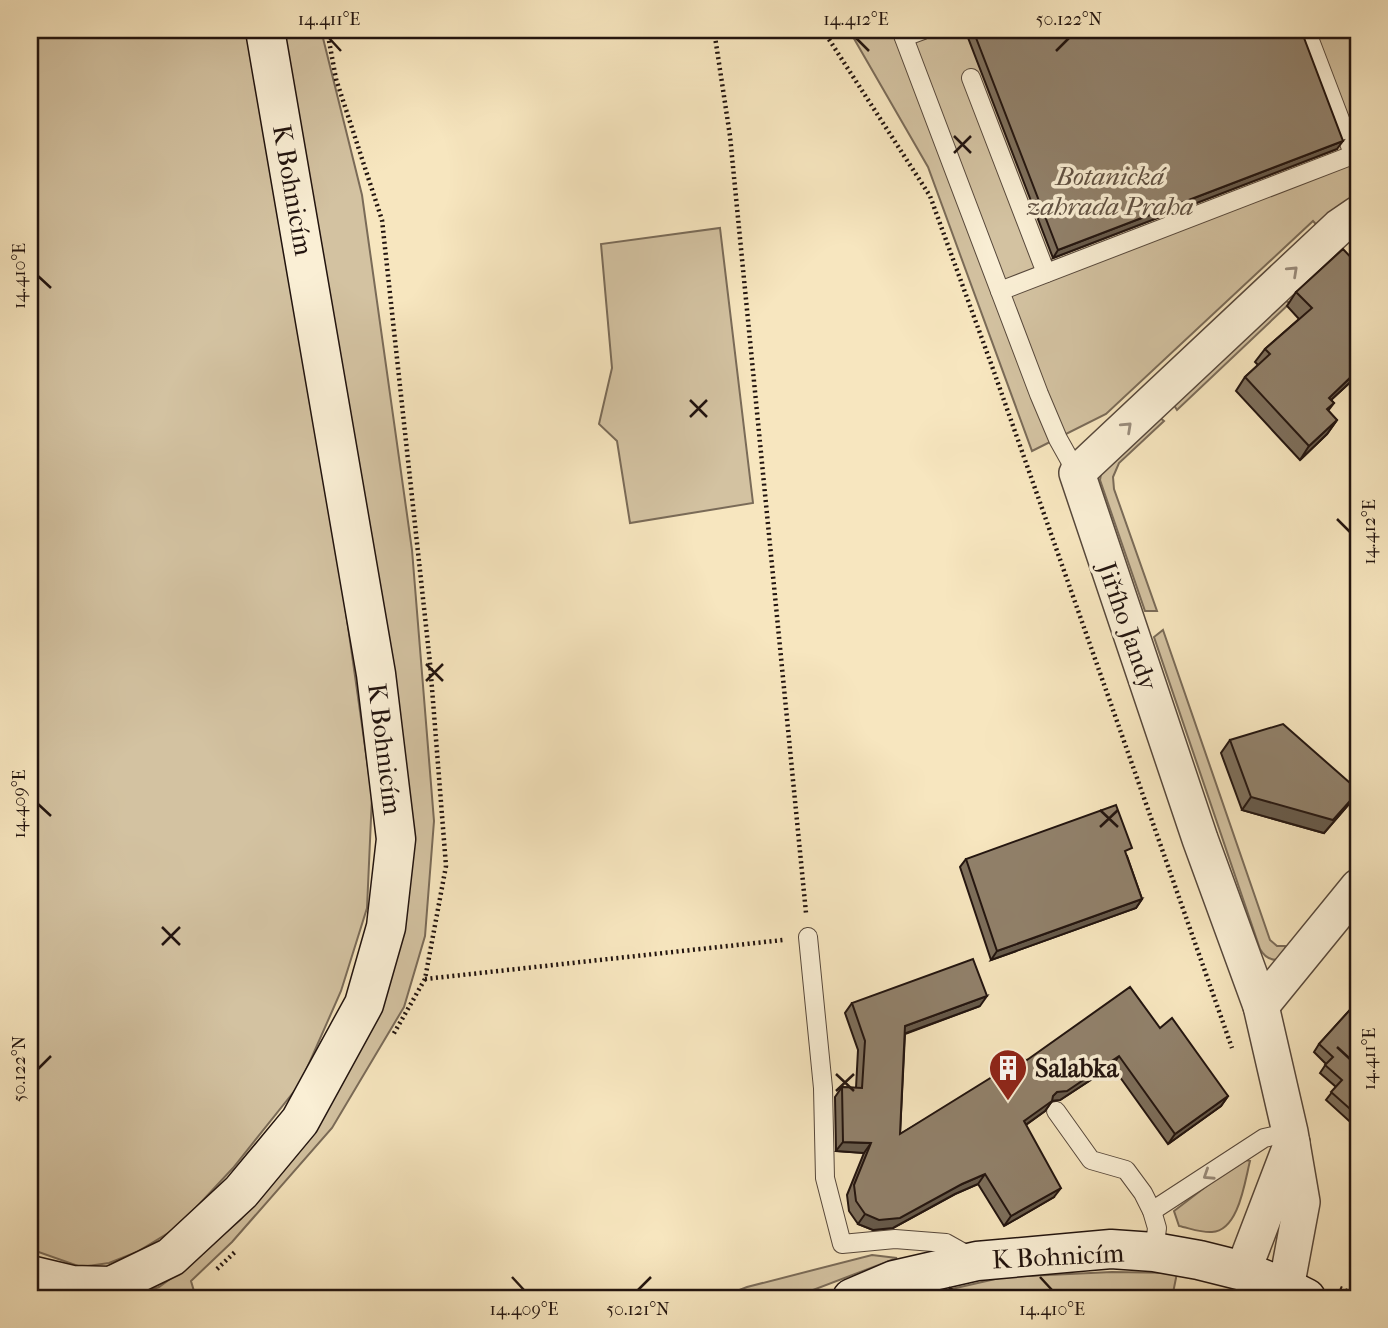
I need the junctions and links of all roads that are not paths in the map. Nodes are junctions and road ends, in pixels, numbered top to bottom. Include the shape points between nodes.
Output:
1 (265, 30) edge
2 (923, 30) edge
3 (1307, 30) edge
4 (903, 34) edge
5 (971, 78) dead end
6 (1356, 154) edge
7 (1358, 214) edge
8 (1046, 273) junction
9 (1000, 291) junction
10 (1077, 473) junction
11 (1358, 887) edge
12 (808, 937) road end
13 (1261, 1006) junction
14 (1056, 1111) edge
15 (1282, 1138) junction
16 (1153, 1211) junction
17 (1154, 1252) junction
18 (977, 1261) junction
19 (1243, 1271) junction
20 (30, 1275) edge
21 (1308, 1290) edge
22 (852, 1298) edge

1 - 20 street, K Bohnicím via 376,674 396,839 386,927 364,1004 300,1121 241,1192 172,1257 111,1286 72,1285
2 - 4 lane
3 - 6 lane
4 - 9 lane
5 - 8 lane
6 - 8 lane
10 -> 7 street
8 - 9 lane
9 - 10 lane via 1052,425
10 - 13 street, Jiřího Jandy
11 - 13 street
12 - 18 lane via 823,1088 825,1178 842,1244 895,1239 946,1243
13 - 15 street, Jiřího Jandy
14 - 16 lane via 1091,1160 1126,1170
15 -> 16 lane
15 - 19 street
15 - 21 street, Jiřího Jandy via 1311,1206
16 - 17 lane via 1157,1228
17 - 18 street, K Bohnicím via 1111,1249
17 - 19 street, K Bohnicím
18 - 22 street, K Bohnicím via 894,1280
19 - 21 street, K Bohnicím

